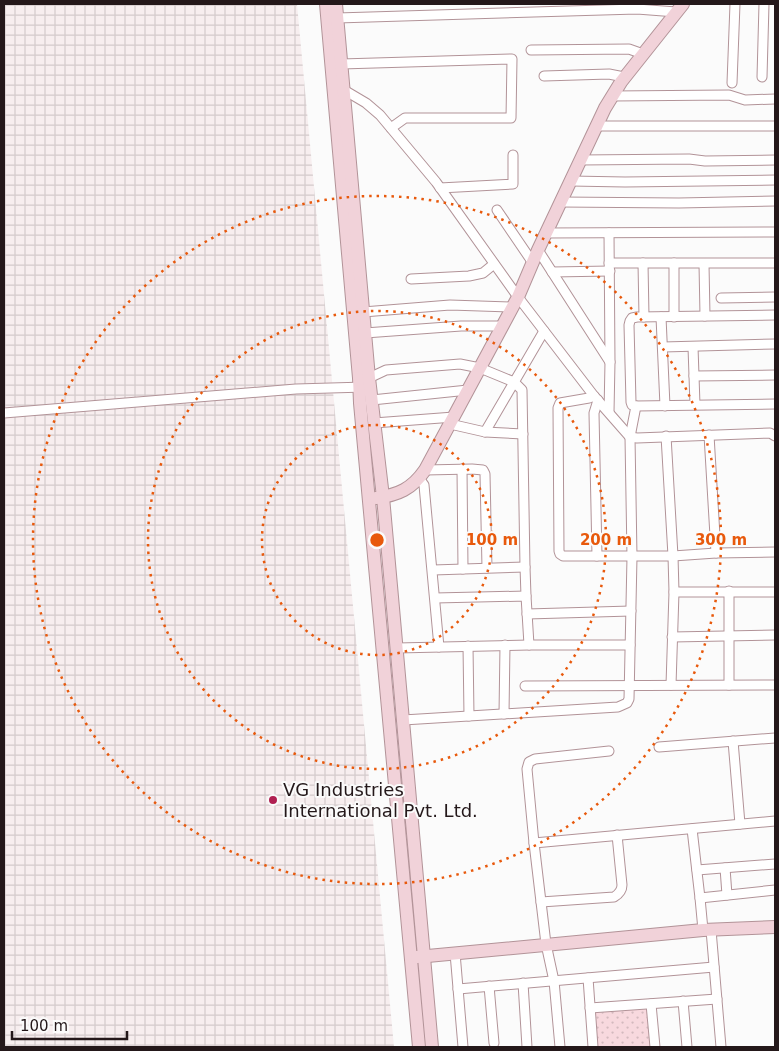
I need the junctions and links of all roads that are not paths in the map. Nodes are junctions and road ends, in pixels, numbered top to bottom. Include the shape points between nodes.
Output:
1 (326, 4) edge
2 (336, 4) edge
3 (735, 4) edge
4 (764, 4) edge
5 (679, 8) edge
6 (337, 18) junction
7 (531, 50) dead end
8 (643, 54) junction
9 (341, 64) junction
10 (544, 76) dead end
11 (762, 77) dead end
12 (624, 78) junction
13 (732, 83) dead end
14 (344, 90) junction
15 (612, 96) junction
16 (775, 99) edge
17 (596, 126) junction
18 (775, 126) edge
19 (391, 128) junction
20 (513, 155) dead end
21 (580, 160) junction
22 (775, 160) edge
23 (775, 180) edge
24 (570, 181) junction
25 (440, 188) junction
26 (775, 201) edge
27 (560, 202) junction
28 (498, 210) dead end
29 (775, 232) edge
30 (546, 233) junction
31 (609, 233) junction
32 (538, 250) junction
33 (532, 263) junction
34 (643, 263) junction
35 (674, 263) junction
36 (775, 263) edge
37 (494, 264) junction
38 (704, 264) junction
39 (610, 267) junction
40 (552, 272) junction
41 (411, 279) dead end
42 (775, 297) edge
43 (721, 298) dead end
44 (515, 302) junction
45 (363, 312) junction
46 (775, 315) edge
47 (705, 316) junction
48 (644, 317) junction
49 (661, 317) junction
50 (674, 317) junction
51 (502, 326) junction
52 (544, 332) junction
53 (365, 333) junction
54 (775, 344) edge
55 (693, 346) junction
56 (663, 348) junction
57 (610, 362) junction
58 (480, 368) junction
59 (775, 375) edge
60 (694, 376) junction
61 (514, 382) junction
62 (366, 384) junction
63 (468, 390) junction
64 (596, 398) junction
65 (372, 400) junction
66 (775, 404) edge
67 (695, 405) junction
68 (636, 406) junction
69 (665, 406) junction
70 (609, 412) junction
71 (4, 413) edge
72 (452, 421) junction
73 (374, 423) junction
74 (485, 432) junction
75 (523, 434) junction
76 (709, 435) junction
77 (666, 436) junction
78 (775, 436) edge
79 (630, 437) junction
80 (462, 469) junction
81 (422, 474) junction
82 (383, 497) junction
83 (369, 498) junction
84 (775, 552) edge
85 (716, 553) junction
86 (597, 556) junction
87 (632, 556) junction
88 (673, 556) junction
89 (525, 566) junction
90 (487, 568) junction
91 (463, 569) junction
92 (433, 570) junction
93 (729, 591) junction
94 (674, 592) junction
95 (775, 592) edge
96 (526, 596) junction
97 (435, 598) junction
98 (631, 610) junction
99 (527, 614) junction
100 (775, 635) edge
101 (728, 636) junction
102 (672, 637) junction
103 (505, 645) junction
104 (529, 645) junction
105 (630, 645) junction
106 (468, 646) junction
107 (439, 647) junction
108 (397, 648) junction
109 (671, 685) junction
110 (729, 685) junction
111 (775, 685) edge
112 (525, 686) dead end
113 (629, 686) junction
114 (504, 714) junction
115 (469, 716) junction
116 (403, 720) junction
117 (775, 738) edge
118 (733, 742) junction
119 (659, 747) dead end
120 (609, 751) dead end
121 (775, 821) edge
122 (740, 824) junction
123 (692, 829) junction
124 (617, 835) junction
125 (534, 842) junction
126 (775, 864) edge
127 (725, 868) junction
128 (697, 870) junction
129 (775, 890) edge
130 (728, 895) junction
131 (700, 898) junction
132 (541, 902) junction
133 (775, 927) edge
134 (707, 930) junction
135 (546, 944) junction
136 (455, 953) junction
137 (424, 956) junction
138 (411, 957) junction
139 (714, 967) junction
140 (588, 978) junction
141 (554, 981) junction
142 (523, 983) junction
143 (488, 986) junction
144 (458, 989) junction
145 (717, 999) junction
146 (683, 1001) junction
147 (651, 1004) junction
148 (590, 1008) junction
149 (494, 1043) dead end
150 (419, 1047) edge
151 (432, 1047) edge
152 (463, 1047) edge
153 (527, 1047) edge
154 (560, 1047) edge
155 (593, 1047) edge
156 (655, 1047) edge
157 (687, 1047) edge
158 (721, 1047) edge

1 - 62 street
2 - 6 street
3 - 13 street
4 - 11 street
5 - 6 street
5 - 8 street
6 - 9 street
7 - 8 street via 630,49
8 - 12 street
9 - 14 street
9 - 19 street via 512,59 511,118 405,118
10 - 12 street via 609,74
12 - 15 street
14 - 19 street via 373,109
14 - 45 street
15 - 16 street via 729,95 745,100
15 - 17 street
17 - 18 street
17 - 21 street
19 - 25 street
20 - 25 street via 513,184
21 - 22 street
21 - 24 street
23 - 24 street
24 - 27 street
25 - 37 street
26 - 27 street
27 - 30 street
28 - 33 street
29 - 31 street
30 - 31 street
30 - 32 street
31 - 39 street
32 - 33 street
32 - 40 street
33 - 44 street
34 - 35 street
34 - 39 street
34 - 48 street
35 - 38 street
35 - 50 street
36 - 38 street
37 - 41 street via 477,275
37 - 44 street
38 - 47 street
39 - 40 street
39 - 57 street
40 - 57 street
42 - 43 street
44 - 45 street
44 - 51 street
44 - 52 street
45 - 53 street
46 - 47 street
47 - 50 street
48 - 49 street
48 - 68 street via 632,318 629,325 631,402
49 - 50 street
49 - 56 street
51 - 53 street
51 - 58 street
52 - 61 street
52 - 64 street
53 - 62 street
54 - 55 street
55 - 56 street
55 - 60 street
56 - 69 street
57 - 70 street
58 - 61 street
58 - 62 street via 460,364 386,370
58 - 63 street
59 - 60 street
60 - 67 street
61 - 74 street
61 - 75 street via 522,390
62 - 65 street
62 - 71 street
62 - 83 street
63 - 65 street
63 - 72 street
64 - 70 street
64 - 86 street
64 - 86 street via 560,403 558,408 559,551 564,556
65 - 73 street
66 - 67 street
67 - 69 street
68 - 69 street
68 - 79 street
70 - 79 street
72 - 73 street
72 - 74 street
72 - 81 street
73 - 82 street
74 - 75 street
75 - 89 street
76 - 77 street
76 - 78 street via 770,433
76 - 85 street
77 - 79 street
77 - 88 street
79 - 87 street
80 - 81 street
80 - 90 street via 480,469 485,474
80 - 91 street
81 - 82 street via 410,488
81 - 92 street
82 - 83 street
82 - 108 street
83 - 138 street
84 - 85 street
85 - 88 street
86 - 87 street
87 - 88 street
87 - 98 street
88 - 94 street
89 - 90 street
89 - 96 street
90 - 91 street
91 - 92 street
92 - 97 street
93 - 94 street
93 - 95 street
93 - 101 street
94 - 102 street
96 - 97 street
96 - 99 street
97 - 107 street
98 - 99 street
98 - 105 street
99 - 104 street
100 - 101 street
101 - 102 street
101 - 110 street
102 - 109 street
103 - 104 street
103 - 106 street
103 - 114 street
104 - 105 street
105 - 113 street
106 - 107 street
106 - 115 street
107 - 108 street
108 - 116 street
109 - 110 street
109 - 113 street
110 - 111 street
112 - 113 street
113 - 114 street via 629,699 623,706
114 - 115 street
115 - 116 street
116 - 137 street
117 - 118 street
118 - 119 street
118 - 122 street
120 - 125 street via 529,762
121 - 122 street
122 - 123 street
123 - 124 street
123 - 128 street
124 - 125 street
124 - 132 street via 622,885 618,895
125 - 132 street
126 - 127 street
127 - 128 street
127 - 130 street
128 - 131 street
129 - 130 street
130 - 131 street
131 - 134 street
132 - 135 street
133 - 134 street
134 - 135 street
134 - 139 street
135 - 136 street
135 - 141 street
136 - 137 street
136 - 144 street
137 - 138 street
137 - 151 street
138 - 150 street
139 - 140 street
139 - 145 street
140 - 141 street
140 - 148 street
141 - 142 street
141 - 154 street
142 - 143 street
142 - 153 street
143 - 144 street
143 - 149 street
144 - 152 street
145 - 146 street
145 - 158 street
146 - 147 street
146 - 157 street
147 - 148 street
147 - 156 street
148 - 155 street

